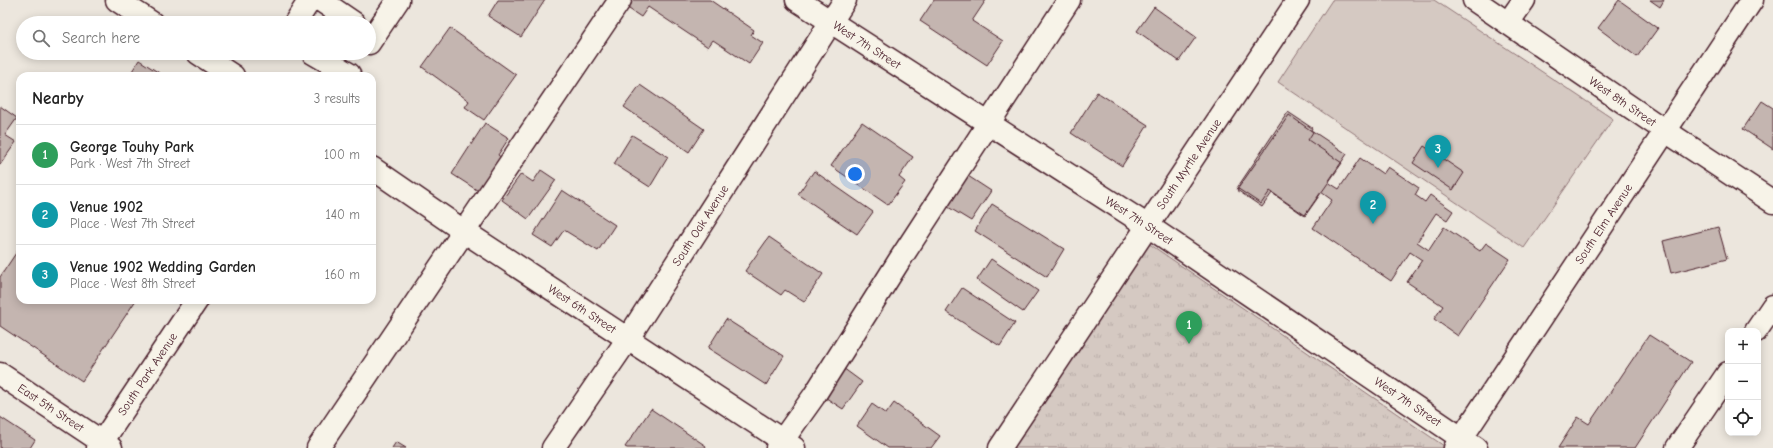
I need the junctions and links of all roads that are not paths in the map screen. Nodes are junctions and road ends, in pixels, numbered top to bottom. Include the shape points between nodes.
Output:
1 (117, 0) edge
2 (310, 0) edge
3 (320, 0) edge
4 (398, 0) edge
5 (620, 0) edge
6 (797, 0) edge
7 (845, 0) edge
8 (1069, 0) edge
9 (1298, 0) edge
10 (1474, 0) edge
11 (1524, 0) edge
12 (1752, 0) edge
13 (141, 16) edge
14 (300, 16) edge
15 (344, 16) edge
16 (830, 22) junction
17 (1508, 23) junction
18 (376, 31) edge
19 (209, 60) edge
20 (324, 60) edge
21 (357, 60) edge
22 (227, 72) edge
23 (343, 72) edge
24 (350, 72) edge
25 (988, 123) junction
26 (1664, 130) junction
27 (376, 171) edge
28 (1773, 202) edge
29 (1148, 226) junction
30 (465, 232) junction
31 (194, 304) edge
32 (1773, 306) edge
33 (1758, 328) edge
34 (627, 340) junction
35 (0, 374) edge
36 (1725, 376) edge
37 (784, 445) edge
38 (1464, 445) edge
39 (104, 446) edge
40 (318, 448) edge
41 (553, 448) edge
42 (1000, 448) edge
43 (1677, 448) edge

1 - 13 street
2 - 14 street
3 - 15 street
4 - 18 street
5 - 30 street
6 - 16 street, West 7th Street
7 - 16 street, South Oak Avenue
8 - 25 street
9 - 29 street, South Myrtle Avenue
10 - 17 street, West 8th Street
11 - 17 street
12 - 26 street, South Elm Avenue
16 - 25 street, West 7th Street
16 - 34 street, South Oak Avenue
17 - 26 street, West 8th Street
19 - 22 street
20 - 23 street
21 - 24 street
25 - 29 street, West 7th Street
25 - 37 street
26 - 28 street, West 8th Street
26 - 38 street, South Elm Avenue
27 - 30 street, West 6th Street
29 - 38 street, West 7th Street
29 - 42 street, South Myrtle Avenue
30 - 34 street, West 6th Street
30 - 40 street
31 - 39 street, South Park Avenue
32 - 33 street
34 - 37 street, West 6th Street
34 - 41 street, South Oak Avenue
35 - 39 street, East 5th Street
36 - 43 street

